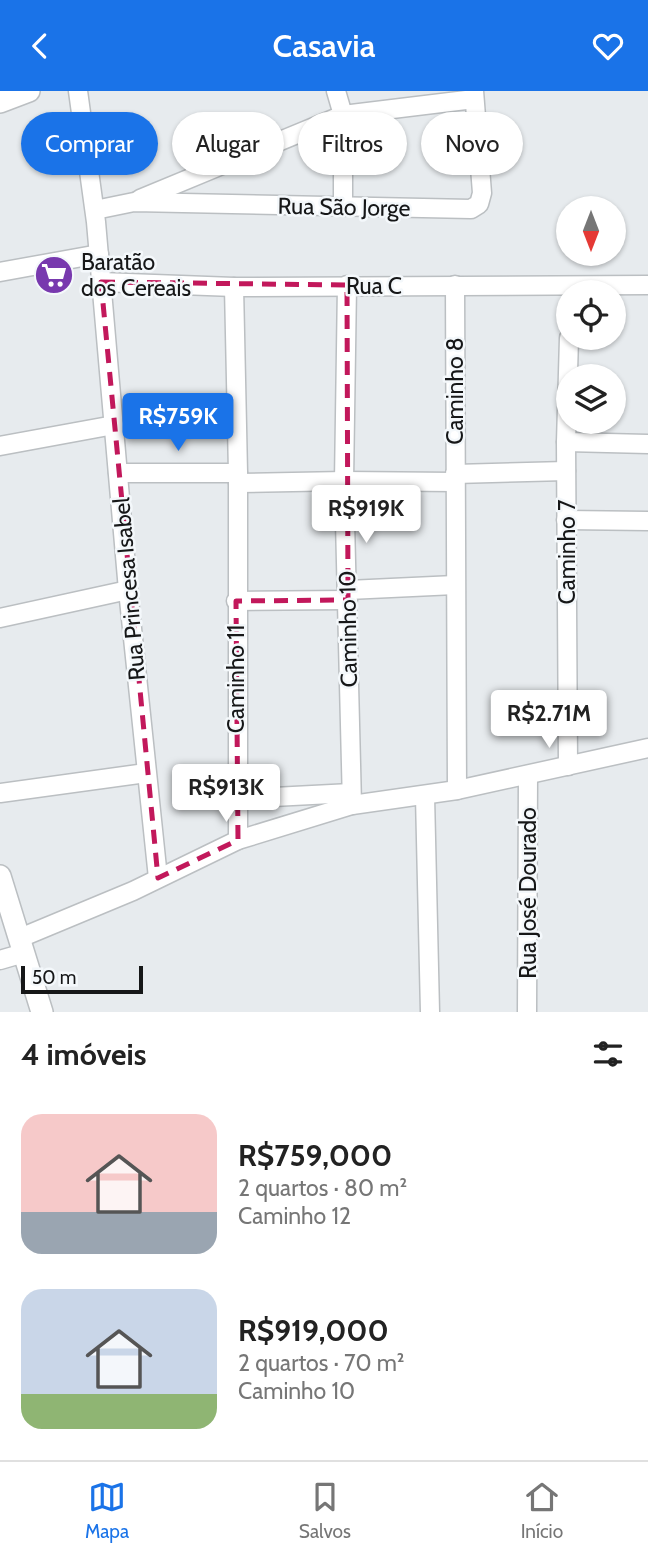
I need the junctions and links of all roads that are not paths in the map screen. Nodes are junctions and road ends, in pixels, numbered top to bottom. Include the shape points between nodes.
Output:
1 (29, 91) edge
2 (78, 91) edge
3 (336, 91) edge
4 (474, 95) edge
5 (0, 102) edge
6 (342, 112) edge
7 (363, 112) edge
8 (298, 134) edge
9 (343, 175) edge
10 (134, 202) junction
11 (343, 207) junction
12 (95, 210) junction
13 (99, 254) junction
14 (0, 272) edge
15 (101, 282) junction
16 (347, 285) junction
17 (455, 285) junction
18 (648, 285) edge
19 (626, 286) edge
20 (234, 287) junction
21 (556, 288) edge
22 (569, 350) edge
23 (114, 425) junction
24 (566, 442) junction
25 (648, 444) edge
26 (0, 446) edge
27 (566, 471) junction
28 (118, 473) junction
29 (238, 478) junction
30 (455, 478) junction
31 (344, 481) junction
32 (566, 520) junction
33 (648, 521) edge
34 (455, 585) junction
35 (128, 590) junction
36 (348, 595) junction
37 (236, 601) junction
38 (0, 618) edge
39 (648, 748) edge
40 (568, 766) junction
41 (146, 773) junction
42 (528, 775) junction
43 (457, 790) junction
44 (0, 793) edge
45 (425, 796) junction
46 (237, 799) junction
47 (351, 799) junction
48 (238, 840) junction
49 (0, 876) edge
50 (158, 878) junction
51 (22, 945) junction
52 (0, 960) edge
53 (43, 1012) edge
54 (429, 1012) edge
55 (527, 1012) edge

1 - 5 street
2 - 12 street, Rua Princesa Isabel
3 - 6 street
4 - 7 street
4 - 11 street, Rua São Jorge via 482,193 475,208
8 - 10 street
9 - 11 street
10 - 11 street, Rua São Jorge
10 - 12 street, Rua São Jorge
12 - 13 street, Rua Princesa Isabel
13 - 14 street
13 - 15 street, Rua Princesa Isabel
15 - 20 street, Rua C
15 - 23 street, Rua Princesa Isabel
16 - 17 street, Rua C
16 - 20 street, Rua C
16 - 31 street, Caminho 10
17 - 21 street, Rua C
17 - 30 street, Caminho 8
18 - 19 street, Rua C
20 - 29 street, Caminho 11
22 - 24 street, Caminho 7
23 - 26 street
23 - 28 street, Rua Princesa Isabel
24 - 25 street
24 - 27 street, Caminho 7
27 - 30 street
27 - 32 street, Caminho 7
28 - 29 street
28 - 35 street, Rua Princesa Isabel
29 - 31 street
29 - 37 street, Caminho 11
30 - 31 street
30 - 34 street, Caminho 8
31 - 36 street, Caminho 10
32 - 33 street
32 - 40 street, Caminho 7
34 - 36 street, Caminho 11
34 - 43 street, Caminho 8
35 - 38 street
35 - 41 street, Rua Princesa Isabel
36 - 37 street, Caminho 11
36 - 47 street, Caminho 10
37 - 46 street, Caminho 11
39 - 40 street
40 - 42 street
41 - 44 street
41 - 50 street, Rua Princesa Isabel
42 - 43 street
42 - 55 street, Rua José Dourado
43 - 45 street
45 - 47 street
45 - 54 street
46 - 47 street
46 - 48 street, Caminho 11
47 - 48 street
48 - 50 street
49 - 51 street
50 - 51 street
51 - 52 street
51 - 53 street

